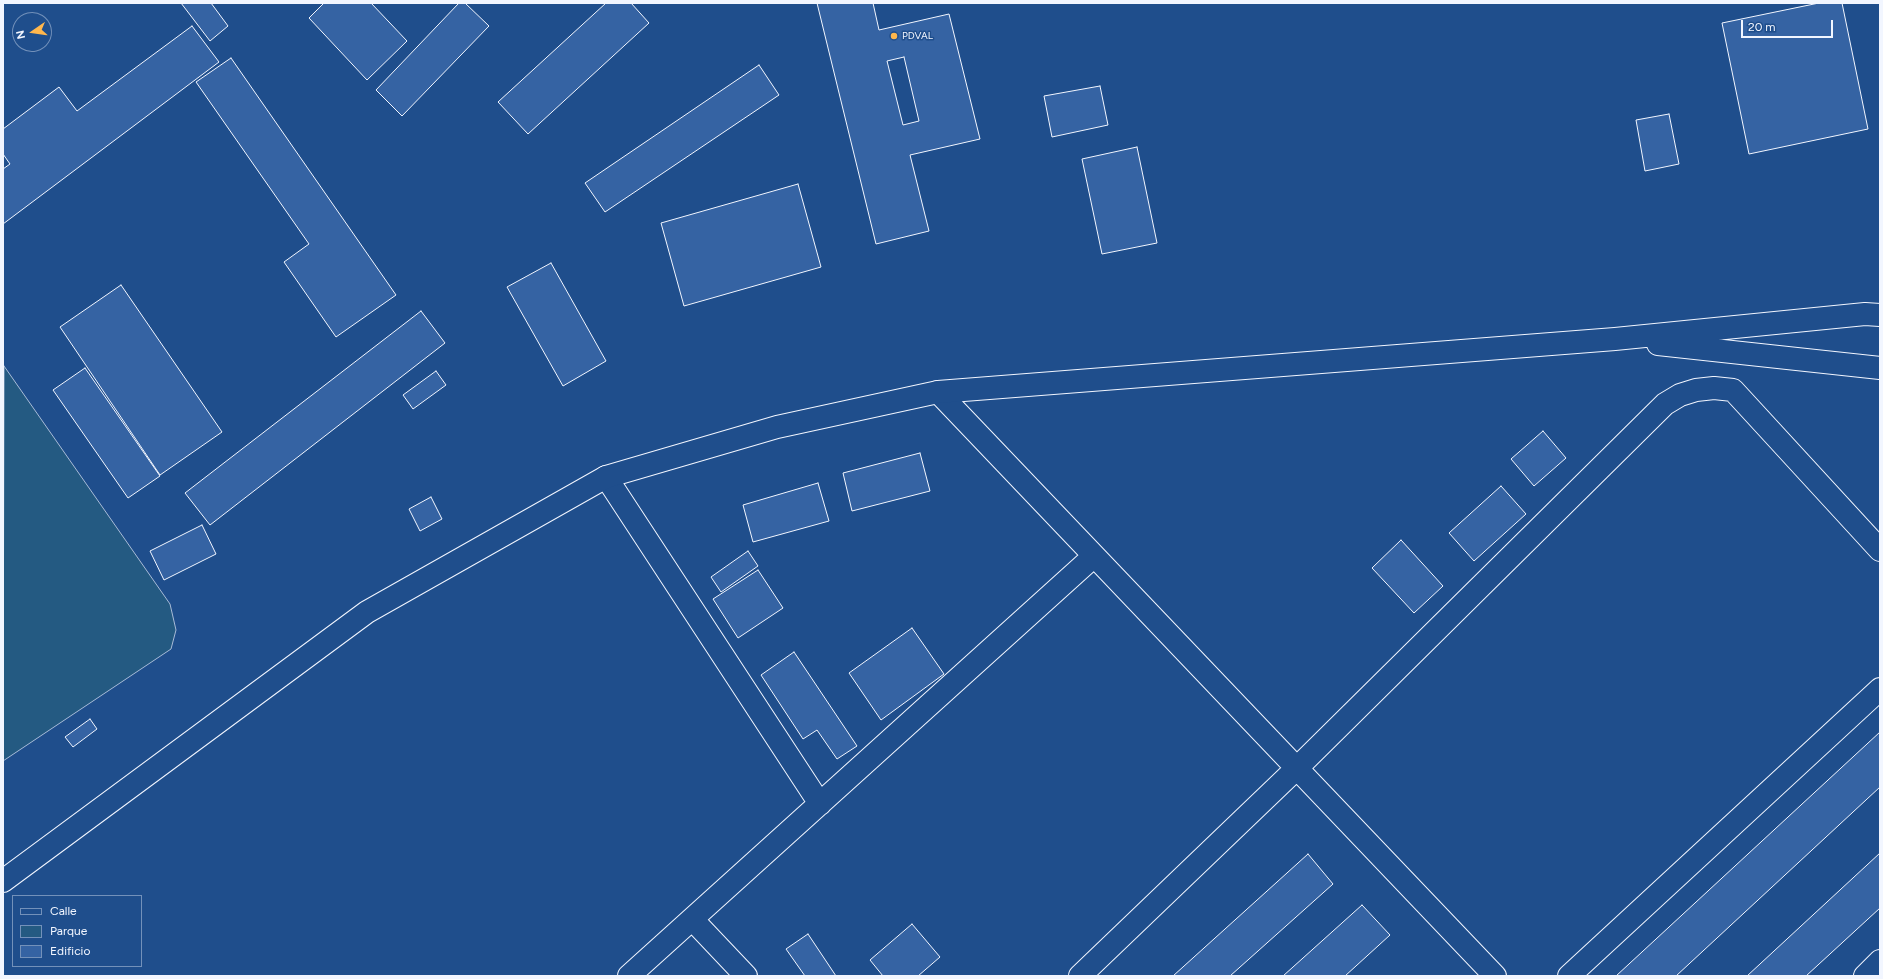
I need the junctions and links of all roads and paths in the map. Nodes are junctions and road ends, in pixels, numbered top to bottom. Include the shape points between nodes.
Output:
1 (1880, 314) edge
2 (1615, 339) junction
3 (1880, 368) edge
4 (938, 392) junction
5 (606, 477) junction
6 (1880, 550) edge
7 (1094, 556) junction
8 (1880, 690) edge
9 (1297, 768) junction
10 (820, 804) junction
11 (3, 881) edge
12 (692, 919) junction
13 (1880, 961) edge
14 (629, 976) edge
15 (746, 976) edge
16 (1080, 976) edge
17 (1495, 976) edge
18 (1569, 976) edge
19 (1865, 976) edge

1 - 2 main road
2 - 3 main road
2 - 4 main road
4 - 5 main road via 777,427
4 - 7 main road
5 - 10 main road
5 - 11 main road via 367,612
6 - 9 main road via 1733,390 1714,388 1680,395 1665,404
7 - 9 main road
7 - 10 main road
8 - 18 main road
9 - 16 main road
9 - 17 main road
10 - 12 main road
12 - 14 main road
12 - 15 main road
13 - 19 main road

